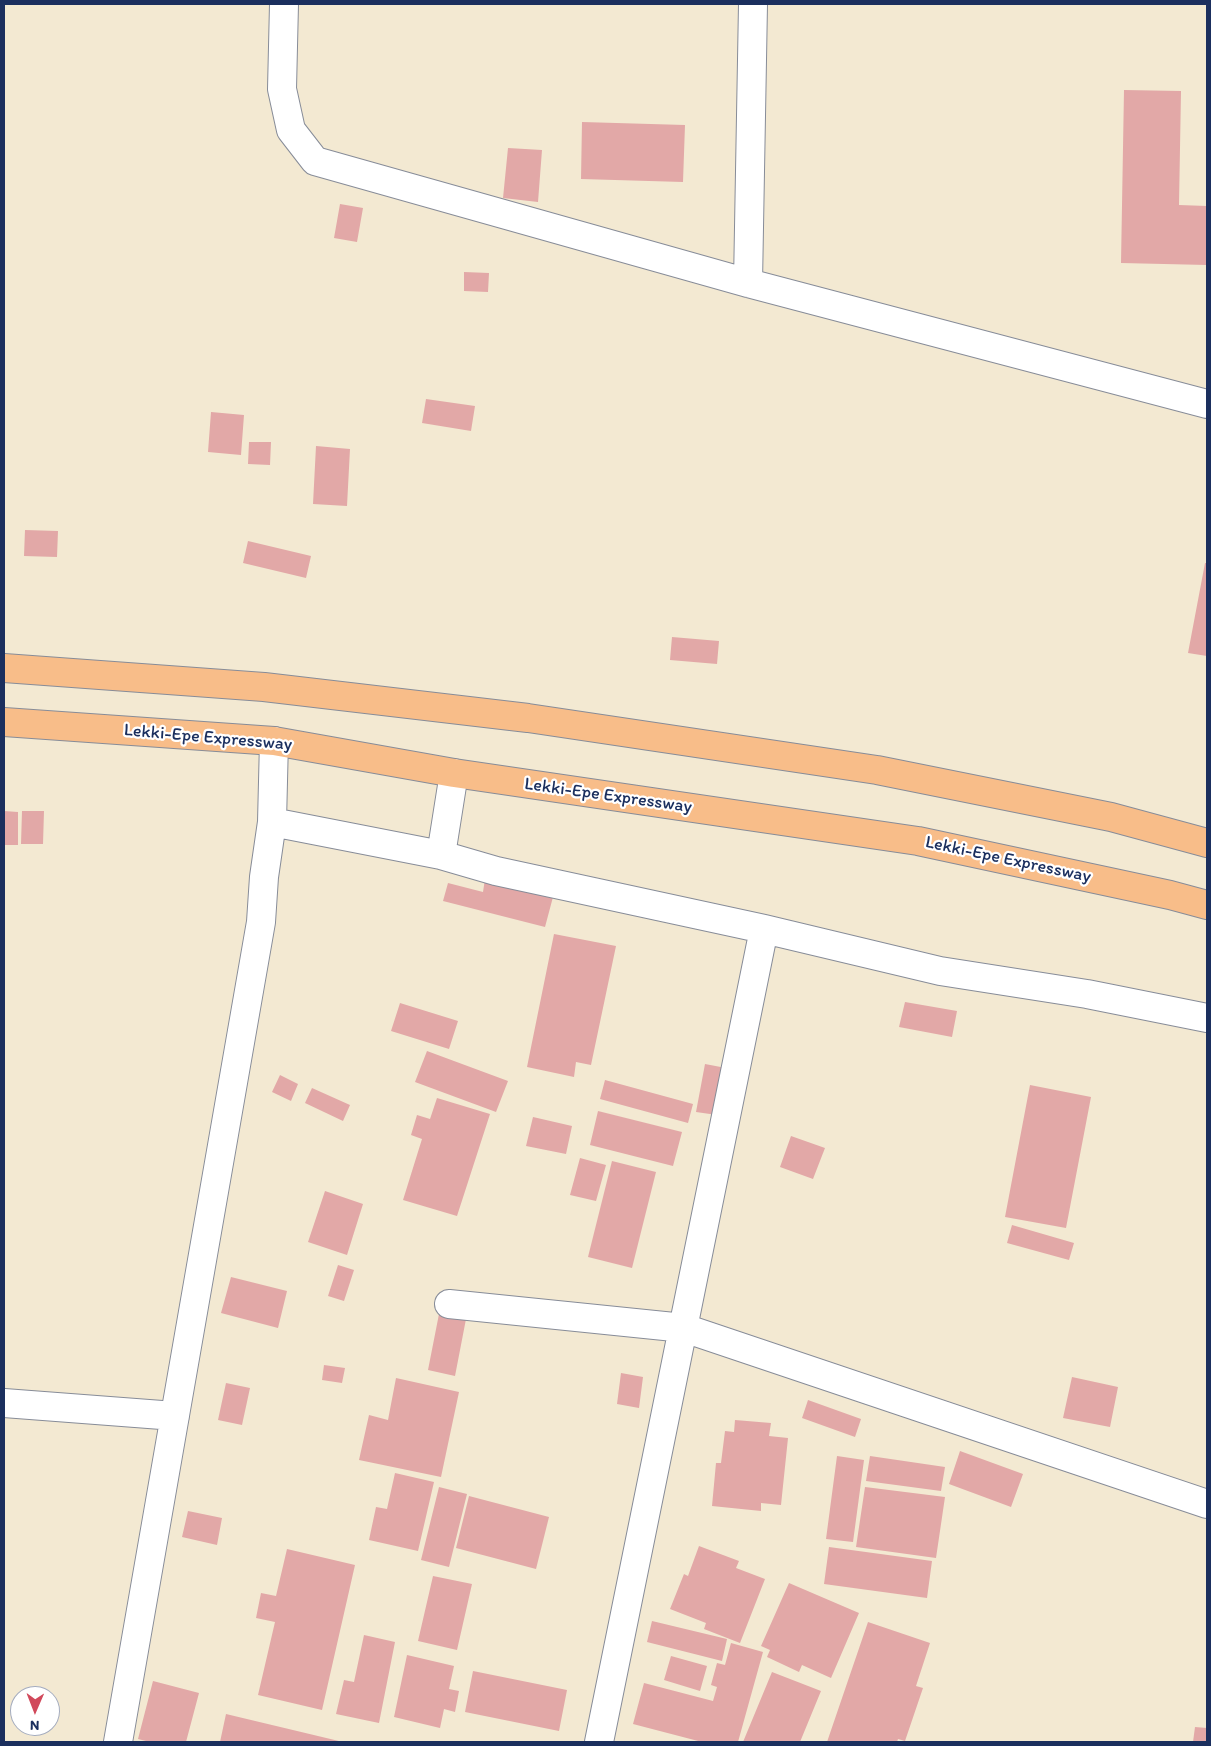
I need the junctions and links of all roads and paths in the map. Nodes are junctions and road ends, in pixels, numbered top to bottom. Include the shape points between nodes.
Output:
1 (284, 4) edge
2 (753, 4) edge
3 (748, 283) junction
4 (1207, 404) edge
5 (4, 668) edge
6 (4, 722) edge
7 (274, 741) junction
8 (454, 773) junction
9 (272, 822) junction
10 (1207, 843) edge
11 (441, 855) junction
12 (1207, 905) edge
13 (764, 929) junction
14 (1207, 1018) edge
15 (449, 1304) dead end
16 (684, 1328) junction
17 (4, 1403) edge
18 (175, 1416) junction
19 (1207, 1504) edge
20 (118, 1742) edge
21 (601, 1742) edge

1 - 3 street via 282,89 291,130 315,161
2 - 3 street
3 - 4 street
5 - 10 highway via 264,687 547,721 877,770 1112,817
6 - 7 highway, Lekki-Epe Expressway
7 - 8 highway, Lekki-Epe Expressway
7 - 9 street
8 - 11 street
8 - 12 highway, Lekki-Epe Expressway via 918,841
9 - 11 street
9 - 18 street via 261,922
11 - 13 street via 496,871
13 - 14 street via 940,971 1087,994
13 - 16 street
15 - 16 street
16 - 19 street
16 - 21 street
17 - 18 street
18 - 20 street

